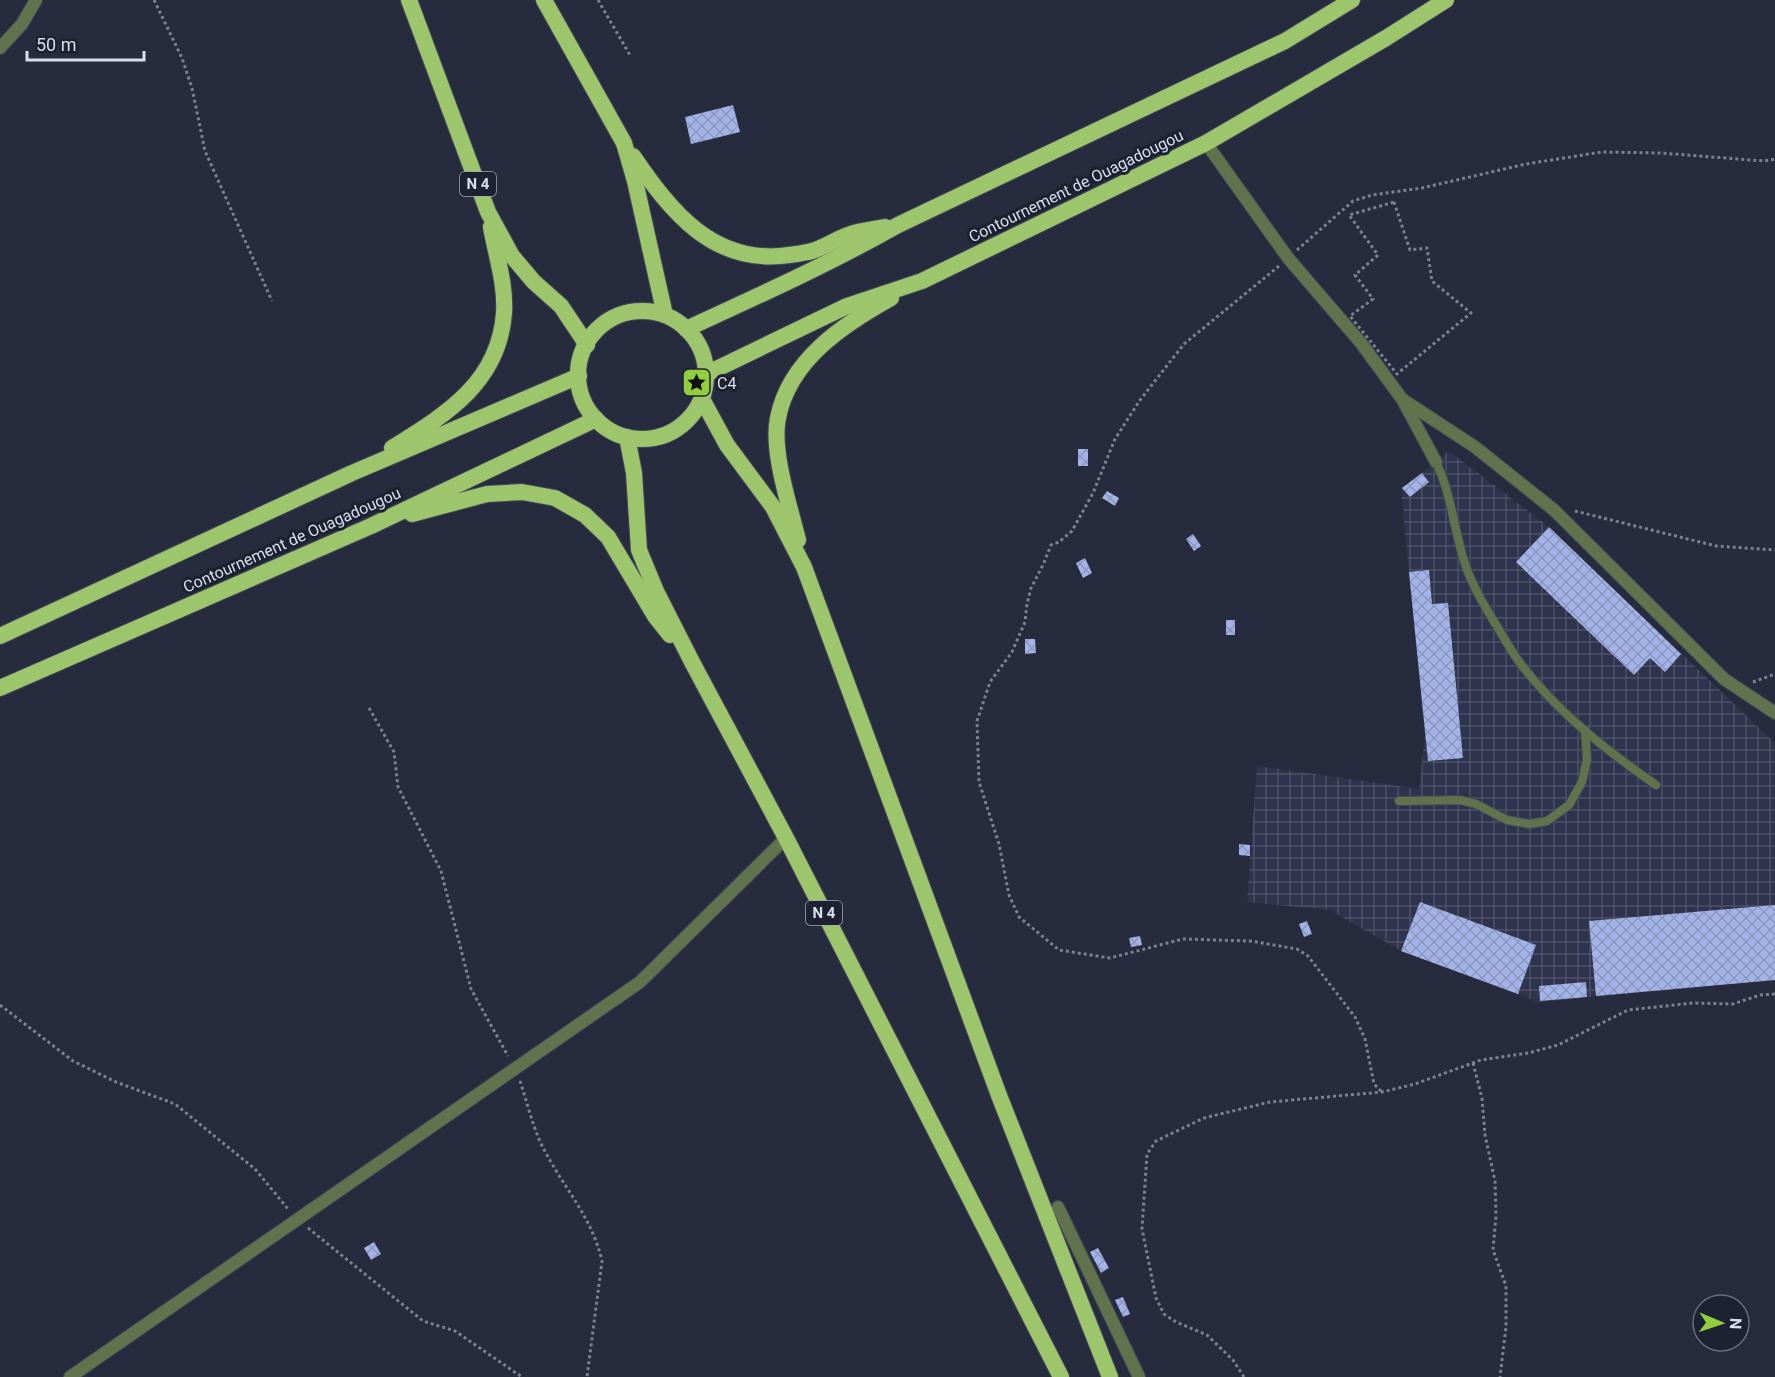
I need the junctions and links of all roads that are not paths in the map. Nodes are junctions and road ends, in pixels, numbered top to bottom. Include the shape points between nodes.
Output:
1 (36, 0) edge
2 (409, 0) edge
3 (544, 0) edge
4 (1352, 0) edge
5 (1446, 0) edge
6 (0, 48) edge
7 (624, 143) junction
8 (1206, 143) junction
9 (488, 212) junction
10 (898, 225) junction
11 (921, 281) junction
12 (665, 315) junction
13 (686, 329) junction
14 (587, 345) junction
15 (706, 374) junction
16 (579, 376) junction
17 (702, 399) junction
18 (1402, 399) junction
19 (596, 419) junction
20 (627, 437) junction
21 (1436, 462) joint
22 (352, 473) junction
23 (371, 526) junction
24 (804, 567) junction
25 (0, 636) edge
26 (692, 663) junction
27 (0, 688) edge
28 (1775, 713) edge
29 (1585, 730) junction
30 (1656, 785) dead end
31 (1399, 801) dead end
32 (786, 838) junction
33 (1058, 1207) dead end
34 (70, 1377) edge
35 (1061, 1377) edge
36 (1110, 1377) edge
37 (1138, 1377) edge

1 - 6 street via 22,24
2 - 9 highway, N 4
3 - 7 highway
4 - 10 highway via 1285,41
5 - 8 highway, Contournement de Ouagadougou
7 - 10 highway via 658,193 680,216 710,241 738,253 772,257 810,252 855,233
7 - 12 highway
8 - 11 highway, Contournement de Ouagadougou
8 - 18 street via 1288,258 1361,343
9 - 14 highway, N 4 via 512,256 561,306
9 - 22 highway via 502,280 504,314 495,354 476,386 444,415
10 - 13 highway
11 - 15 highway, Contournement de Ouagadougou via 848,306
11 - 24 highway via 830,338 807,359 789,387 778,418 778,450
12 - 13 highway
12 - 14 highway via 640,312 616,317 602,326
13 - 15 highway via 701,349
14 - 16 highway
15 - 17 highway
16 - 19 highway via 584,401
16 - 22 highway, Contournement de Ouagadougou
17 - 20 highway via 694,413 668,434 652,439
17 - 24 highway via 727,445 773,507
18 - 21 street
18 - 28 street via 1475,447 1547,504 1724,679
19 - 20 highway
19 - 23 highway, Contournement de Ouagadougou
20 - 26 highway, N 4 via 634,473 639,550
21 - 29 lane via 1466,567 1483,603 1519,662
22 - 25 highway, Contournement de Ouagadougou
23 - 26 highway via 487,494 522,492 555,498 585,515 608,537 655,616
23 - 27 highway, Contournement de Ouagadougou
24 - 36 highway via 1000,1098
26 - 32 highway, N 4
29 - 30 lane
29 - 31 lane via 1587,760 1582,782 1569,805 1547,821 1529,824 1507,820 1460,800
32 - 34 street via 640,982
32 - 35 highway, N 4
33 - 37 street

